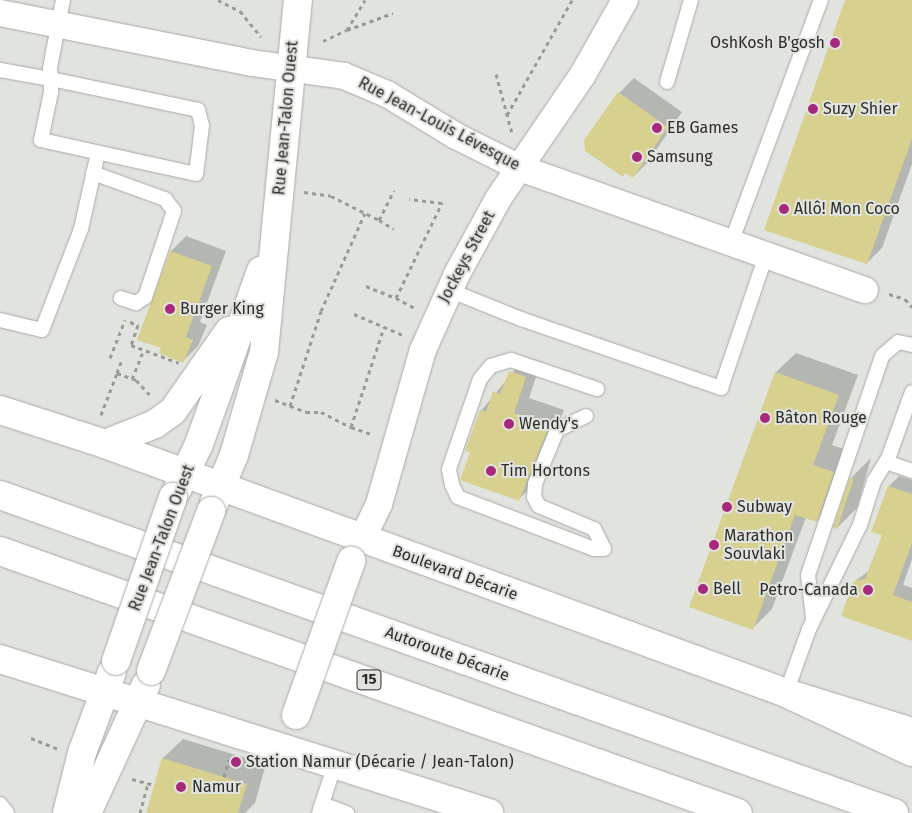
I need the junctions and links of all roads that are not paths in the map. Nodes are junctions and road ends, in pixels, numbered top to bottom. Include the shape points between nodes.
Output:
1 (298, 0) edge
2 (625, 0) edge
3 (691, 0) edge
4 (821, 0) edge
5 (61, 12) edge
6 (0, 13) edge
7 (291, 68) junction
8 (0, 70) edge
9 (50, 80) junction
10 (667, 82) dead end
11 (98, 153) junction
12 (520, 168) junction
13 (93, 173) junction
14 (274, 237) junction
15 (731, 242) junction
16 (766, 255) junction
17 (449, 290) junction
18 (865, 290) dead end
19 (121, 298) dead end
20 (251, 300) junction
21 (0, 320) edge
22 (912, 345) edge
23 (597, 389) dead end
24 (912, 392) edge
25 (0, 410) edge
26 (586, 416) dead end
27 (105, 444) junction
28 (886, 462) junction
29 (912, 471) edge
30 (179, 486) junction
31 (0, 495) edge
32 (215, 499) junction
33 (356, 550) junction
34 (0, 551) edge
35 (813, 618) junction
36 (0, 659) edge
37 (105, 690) junction
38 (786, 693) junction
39 (139, 700) junction
40 (912, 732) edge
41 (286, 748) junction
42 (912, 752) edge
43 (335, 764) junction
44 (0, 804) edge
45 (321, 809) edge
46 (484, 812) edge
47 (7, 813) edge
48 (68, 813) edge
49 (87, 813) edge
50 (348, 813) edge
51 (738, 813) edge
52 (894, 813) edge

1 - 7 main road, Rue Jean-Talon Ouest
2 - 12 street, Jockeys Street via 587,69
3 - 10 lane
4 - 15 lane
5 - 6 street, Rue Jean-Louis Lévesque
5 - 7 street, Rue Jean-Louis Lévesque
5 - 9 lane
7 - 12 street, Rue Jean-Louis Lévesque via 331,72 363,82 488,154
7 - 14 main road, Rue Jean-Talon Ouest
8 - 9 lane
9 - 11 lane via 41,140
9 - 11 lane via 198,110 202,126 196,174
11 - 13 lane
12 - 15 street, Rue Jean-Louis Lévesque
12 - 17 street, Jockeys Street via 498,199
13 - 19 lane via 165,199 174,211 145,297 136,303
13 - 21 lane via 81,229 42,330
14 - 20 main road, Rue Jean-Talon Ouest
14 - 32 main road, Rue Jean-Talon Ouest via 264,352 234,455
15 - 16 street, Rue Jean-Louis Lévesque
16 - 17 lane via 721,388 521,319
16 - 18 street, Rue Jean-Louis Lévesque
17 - 33 street, Jockeys Street via 423,350 379,504
20 - 27 main road via 173,411 155,424
20 - 30 main road, Rue Jean-Talon Ouest
22 - 35 lane via 898,342 882,356 808,575
23 - 26 lane via 511,360 491,366 480,379 449,469 458,497 594,550 604,549 594,529 539,506 534,497 535,484 557,430
24 - 28 lane
25 - 27 main road, Boulevard Décarie
27 - 30 main road, Boulevard Décarie
28 - 29 lane
28 - 35 lane via 874,481 860,525
30 - 32 main road, Boulevard Décarie
30 - 37 main road, Rue Jean-Talon Ouest, bridge
31 - 52 main road, Autoroute Décarie
32 - 33 main road, Boulevard Décarie
32 - 39 main road, Rue Jean-Talon Ouest, bridge
33 - 38 main road, Boulevard Décarie
33 - 41 main road, bridge
34 - 51 main road, 15
35 - 38 lane
36 - 37 main road
37 - 39 main road
37 - 48 main road, Rue Jean-Talon Ouest via 82,753
38 - 40 main road, Boulevard Décarie
38 - 42 main road
39 - 41 main road
39 - 49 main road, Rue Jean-Talon Ouest
41 - 43 main road
43 - 45 lane
43 - 46 main road
44 - 47 lane
45 - 50 lane

